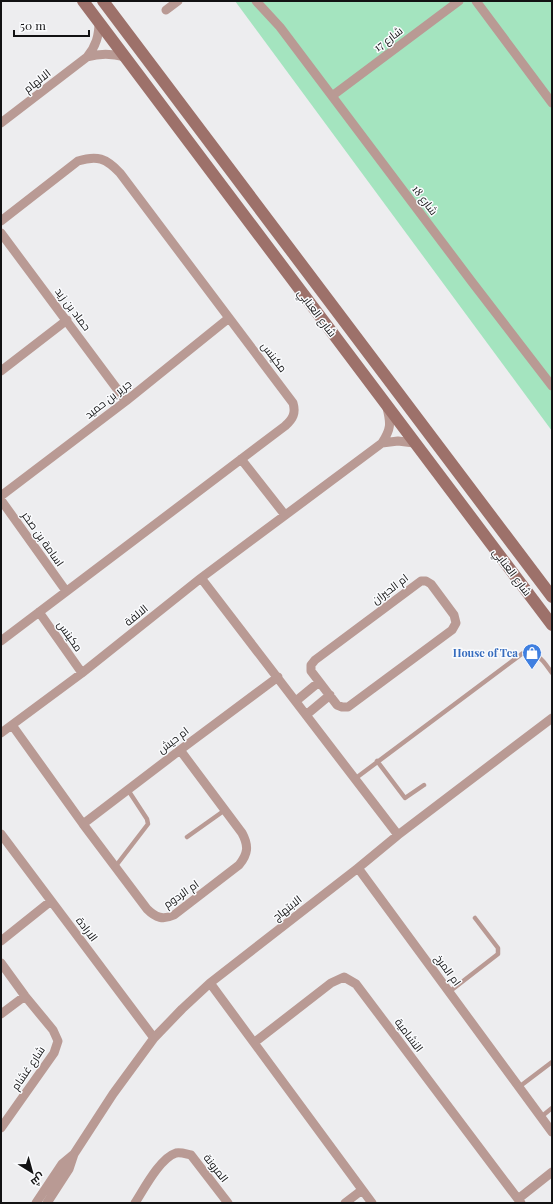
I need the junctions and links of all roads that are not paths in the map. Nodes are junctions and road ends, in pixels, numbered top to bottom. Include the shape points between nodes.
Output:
1 (83, 1) edge
2 (103, 1) edge
3 (178, 1) edge
4 (256, 1) edge
5 (265, 1) edge
6 (459, 1) edge
7 (476, 1) edge
8 (166, 10) dead end
9 (99, 22) junction
10 (280, 27) junction
11 (87, 57) junction
12 (125, 57) junction
13 (332, 96) junction
14 (552, 103) edge
15 (1, 123) edge
16 (1, 221) edge
17 (1, 233) edge
18 (229, 318) junction
19 (67, 320) junction
20 (1, 371) edge
21 (552, 386) edge
22 (126, 401) junction
23 (387, 406) junction
24 (382, 443) junction
25 (414, 443) junction
26 (242, 459) junction
27 (1, 496) edge
28 (1, 500) edge
29 (285, 515) junction
30 (201, 578) junction
31 (66, 591) junction
32 (552, 597) edge
33 (39, 612) junction
34 (552, 625) edge
35 (1, 641) edge
36 (82, 673) junction
37 (552, 673) edge
38 (278, 677) junction
39 (320, 682) junction
40 (330, 695) junction
41 (296, 701) junction
42 (306, 715) junction
43 (552, 718) edge
44 (12, 725) junction
45 (1, 733) edge
46 (180, 750) junction
47 (377, 761) junction
48 (356, 778) junction
49 (424, 785) dead end
50 (128, 790) junction
51 (225, 810) junction
52 (83, 824) junction
53 (1, 834) edge
54 (398, 835) junction
55 (187, 837) dead end
56 (115, 867) junction
57 (358, 868) junction
58 (51, 901) junction
59 (475, 918) dead end
60 (1, 941) edge
61 (1, 962) edge
62 (210, 983) junction
63 (449, 992) junction
64 (25, 996) junction
65 (1, 1014) edge
66 (154, 1038) junction
67 (255, 1042) junction
68 (552, 1062) edge
69 (519, 1087) junction
70 (552, 1108) edge
71 (541, 1117) junction
72 (1, 1128) edge
73 (552, 1132) edge
74 (74, 1154) junction
75 (552, 1172) edge
76 (362, 1190) junction
77 (52, 1201) edge
78 (519, 1201) edge
79 (36, 1203) edge
80 (135, 1203) edge
81 (228, 1203) edge
82 (345, 1203) edge
83 (372, 1203) edge

1 - 9 street, شارع العنابي
2 - 32 street, شارع العنابي
3 - 8 street
4 - 10 street, شارع 18
5 - 10 street, شارع 18
6 - 13 street, شارع 17
7 - 14 street
9 - 11 street, الالهام via 96,44
9 - 12 street, شارع العنابي
10 - 13 street, شارع 18
11 - 12 street, الالهام via 102,54
11 - 15 street, الالهام
12 - 23 street, شارع العنابي
13 - 21 street, شارع 18
16 - 18 street, مكينس via 78,161 90,157 102,159 120,173
17 - 19 street, حماد بن زيد
18 - 22 street, جرير بن حميد
18 - 26 street, مكينس via 294,403 295,409 291,421
19 - 20 street
19 - 22 street, حماد بن زيد
22 - 27 street, جرير بن حميد
23 - 24 street, الالفة via 390,428
23 - 25 street, شارع العنابي
24 - 25 street
24 - 29 street, الالفة
25 - 34 street, شارع العنابي
26 - 29 street
26 - 31 street, مكينس
28 - 31 street, اسامة بن صخر
29 - 30 street, الالفة
30 - 36 street, الالفة
30 - 38 street
31 - 33 street, مكينس
33 - 35 street, مكينس
33 - 36 street, مكينس
36 - 44 street, الالفة
37 - 47 lane via 538,655 524,653
38 - 41 street
38 - 46 street, ام حيش
39 - 40 street, ام الحيران
39 - 40 street, ام الحيران via 311,671 311,665 315,660 421,581 431,584 454,615 456,623 452,630 348,707 337,705
39 - 41 street
40 - 42 street
41 - 42 street
42 - 48 street
43 - 54 street, الابتهاج
44 - 45 street, الالفة
44 - 52 street, ام الردوم
46 - 50 street, ام حيش
46 - 51 street, ام الردوم
47 - 48 lane
47 - 49 lane via 405,798
48 - 54 street
50 - 52 street, ام حيش
50 - 56 lane via 148,824
51 - 55 lane
51 - 56 street, ام الردوم via 247,841 245,858 174,915 160,918 153,915
52 - 56 street, ام الردوم
53 - 58 street, الارادة
54 - 57 street, الابتهاج
57 - 62 street, الابتهاج
57 - 63 street, ام المرخ
58 - 60 street
58 - 66 street, الارادة
59 - 63 lane via 498,948 498,954
61 - 64 street, شارع غشام
62 - 66 street, الابتهاج
62 - 67 street
63 - 69 street, ام المرخ
64 - 65 street
64 - 72 street, شارع غشام via 53,1030 58,1041 54,1053
66 - 74 street, الابتهاج
67 - 76 street
67 - 78 street, النشامية via 331,983 344,977 356,984
68 - 69 lane
69 - 71 street, ام المرخ
70 - 71 lane
71 - 73 street, ام المرخ
74 - 77 street, الابتهاج
74 - 79 street, الابتهاج via 62,1164
75 - 78 street, النشامية
76 - 82 street
76 - 83 street
80 - 81 street, المرونة via 161,1164 167,1157 176,1153 191,1155

